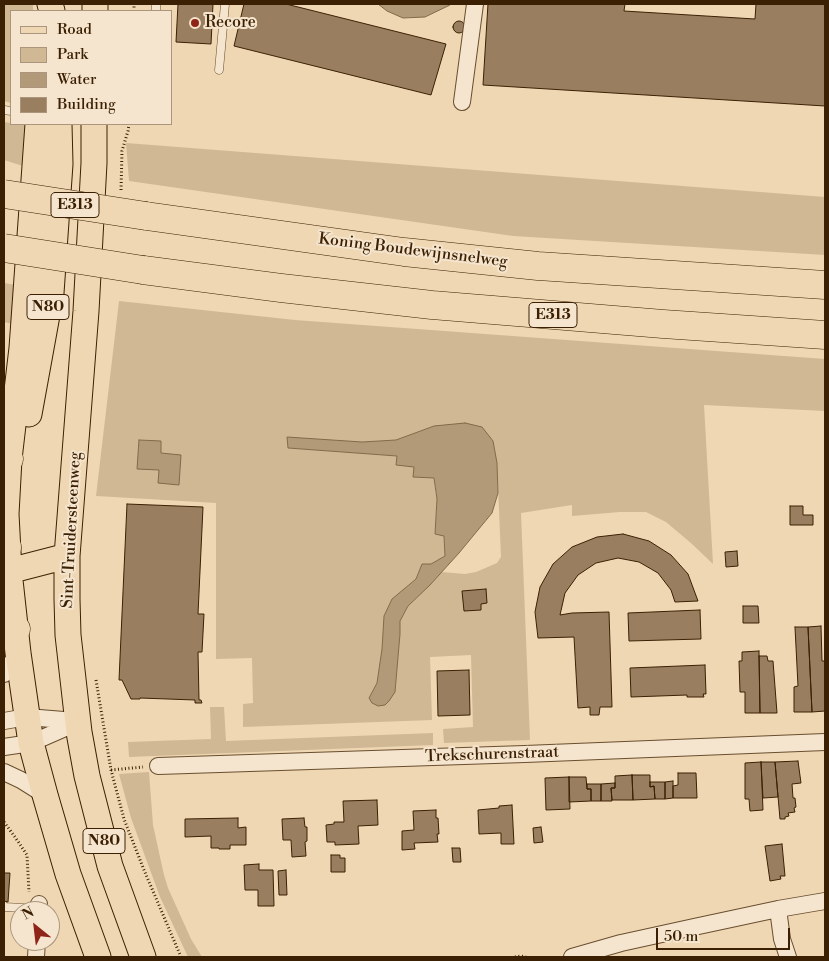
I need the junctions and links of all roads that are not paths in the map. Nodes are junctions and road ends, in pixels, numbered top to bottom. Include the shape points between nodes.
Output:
1 (225, 4) edge
2 (475, 4) edge
3 (218, 70) dead end
4 (462, 102) dead end
5 (38, 125) edge
6 (58, 125) edge
7 (94, 125) edge
8 (4, 194) edge
9 (4, 248) edge
10 (825, 285) edge
11 (825, 335) edge
12 (7, 470) edge
13 (67, 556) junction
14 (6, 559) edge
15 (13, 635) edge
16 (4, 674) edge
17 (16, 719) edge
18 (79, 722) junction
19 (825, 742) edge
20 (32, 743) junction
21 (4, 747) edge
22 (158, 766) road end
23 (4, 772) edge
24 (45, 795) junction
25 (825, 902) edge
26 (778, 910) junction
27 (98, 957) edge
28 (143, 957) edge
29 (572, 957) edge
30 (788, 957) edge

1 - 3 lane
2 - 4 street
5 - 12 main road, N80 via 22,348
6 - 12 main road, N80 via 60,164 51,293 20,466
7 - 13 main road, Sint-Truidersteenweg / N80 via 86,311
8 - 10 highway, Koning Boudewijnsnelweg / E313, bridge via 404,252 538,266
9 - 11 highway, E313, bridge via 144,270 432,305
12 - 14 main road, N80
13 - 14 main road
13 - 18 main road, Sint-Truidersteenweg / N80 via 68,635
14 - 15 main road, N80
15 - 16 street
15 - 17 main road, N80
17 - 18 street
17 - 20 main road, N80
18 - 20 street
18 - 28 main road, Sint-Truidersteenweg / N80 via 87,776 110,866
19 - 22 street, Trekschurenstraat
20 - 21 street
20 - 24 main road, N80
23 - 24 street
24 - 27 main road, N80 via 68,874
25 - 26 street
26 - 29 street via 621,943
26 - 30 street

